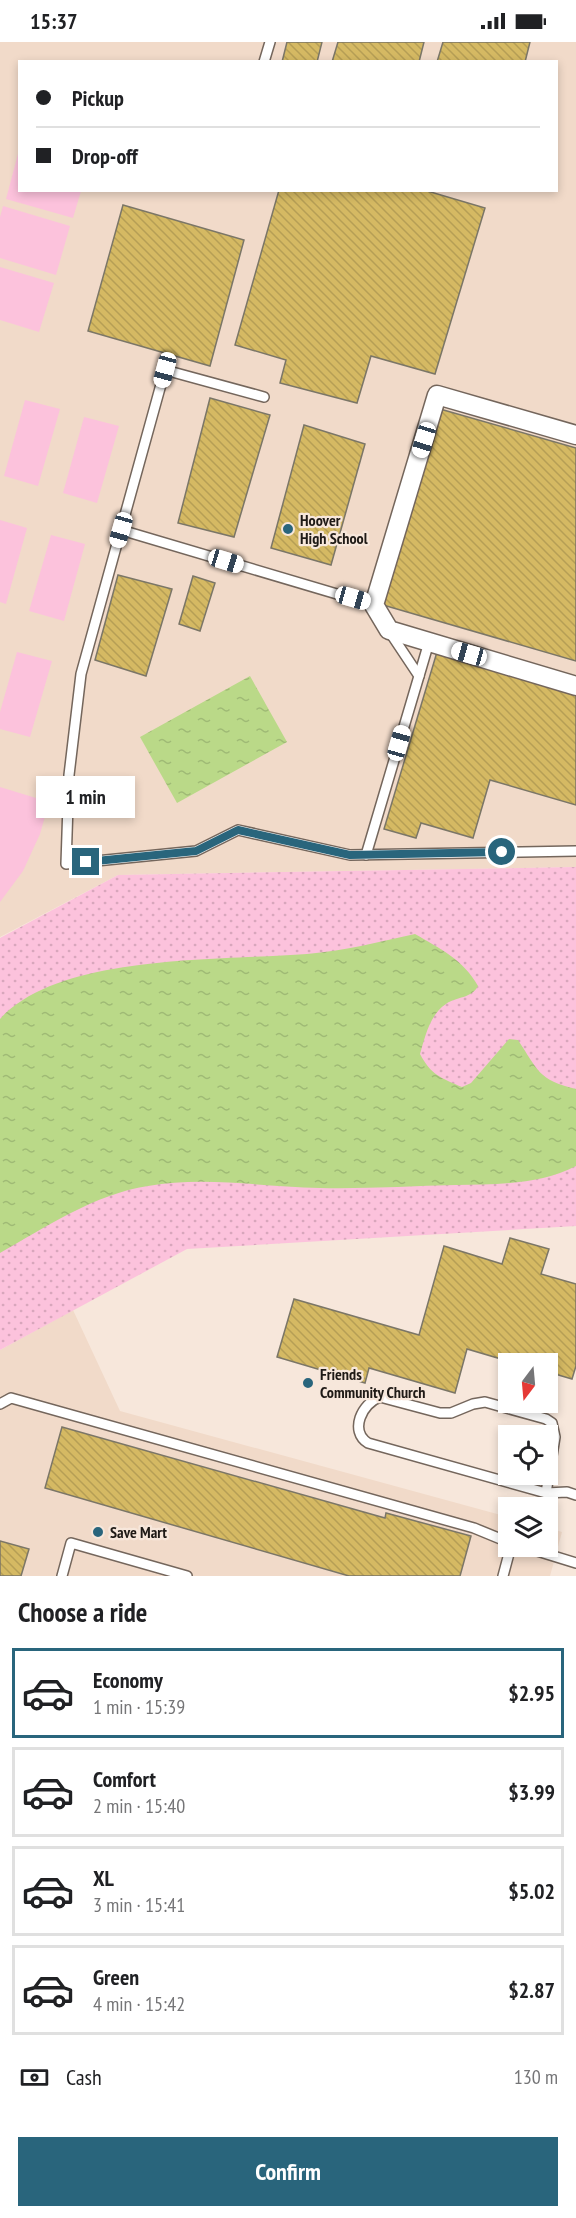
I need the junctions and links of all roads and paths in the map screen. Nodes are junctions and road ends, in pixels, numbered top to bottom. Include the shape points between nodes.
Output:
1 (270, 42) edge
2 (265, 60) edge
3 (264, 396) dead end
4 (576, 435) edge
5 (121, 530) junction
6 (374, 605) junction
7 (389, 630) junction
8 (429, 642) junction
9 (419, 676) junction
10 (576, 686) edge
11 (576, 851) edge
12 (366, 855) junction
13 (0, 1404) edge
14 (546, 1493) junction
15 (576, 1496) edge
16 (498, 1538) edge
17 (508, 1557) edge
18 (557, 1557) edge
19 (576, 1563) edge
20 (62, 1576) edge
21 (186, 1576) edge
22 (502, 1576) edge

1 - 2 lane
3 - 5 lane via 165,370
4 - 6 street via 437,395
5 - 6 lane
5 - 12 lane via 81,674 69,775 66,864 196,851 238,830 350,855
6 - 7 street
7 - 8 street
7 - 9 lane
8 - 9 lane
8 - 10 street
9 - 12 lane
11 - 12 lane
13 - 16 lane via 10,1398
14 - 14 lane via 368,1443 359,1433 359,1420 370,1402 380,1397 440,1413 485,1402 546,1419 555,1430
14 - 15 lane via 567,1491
17 - 22 lane
18 - 19 lane
20 - 21 lane via 71,1543

